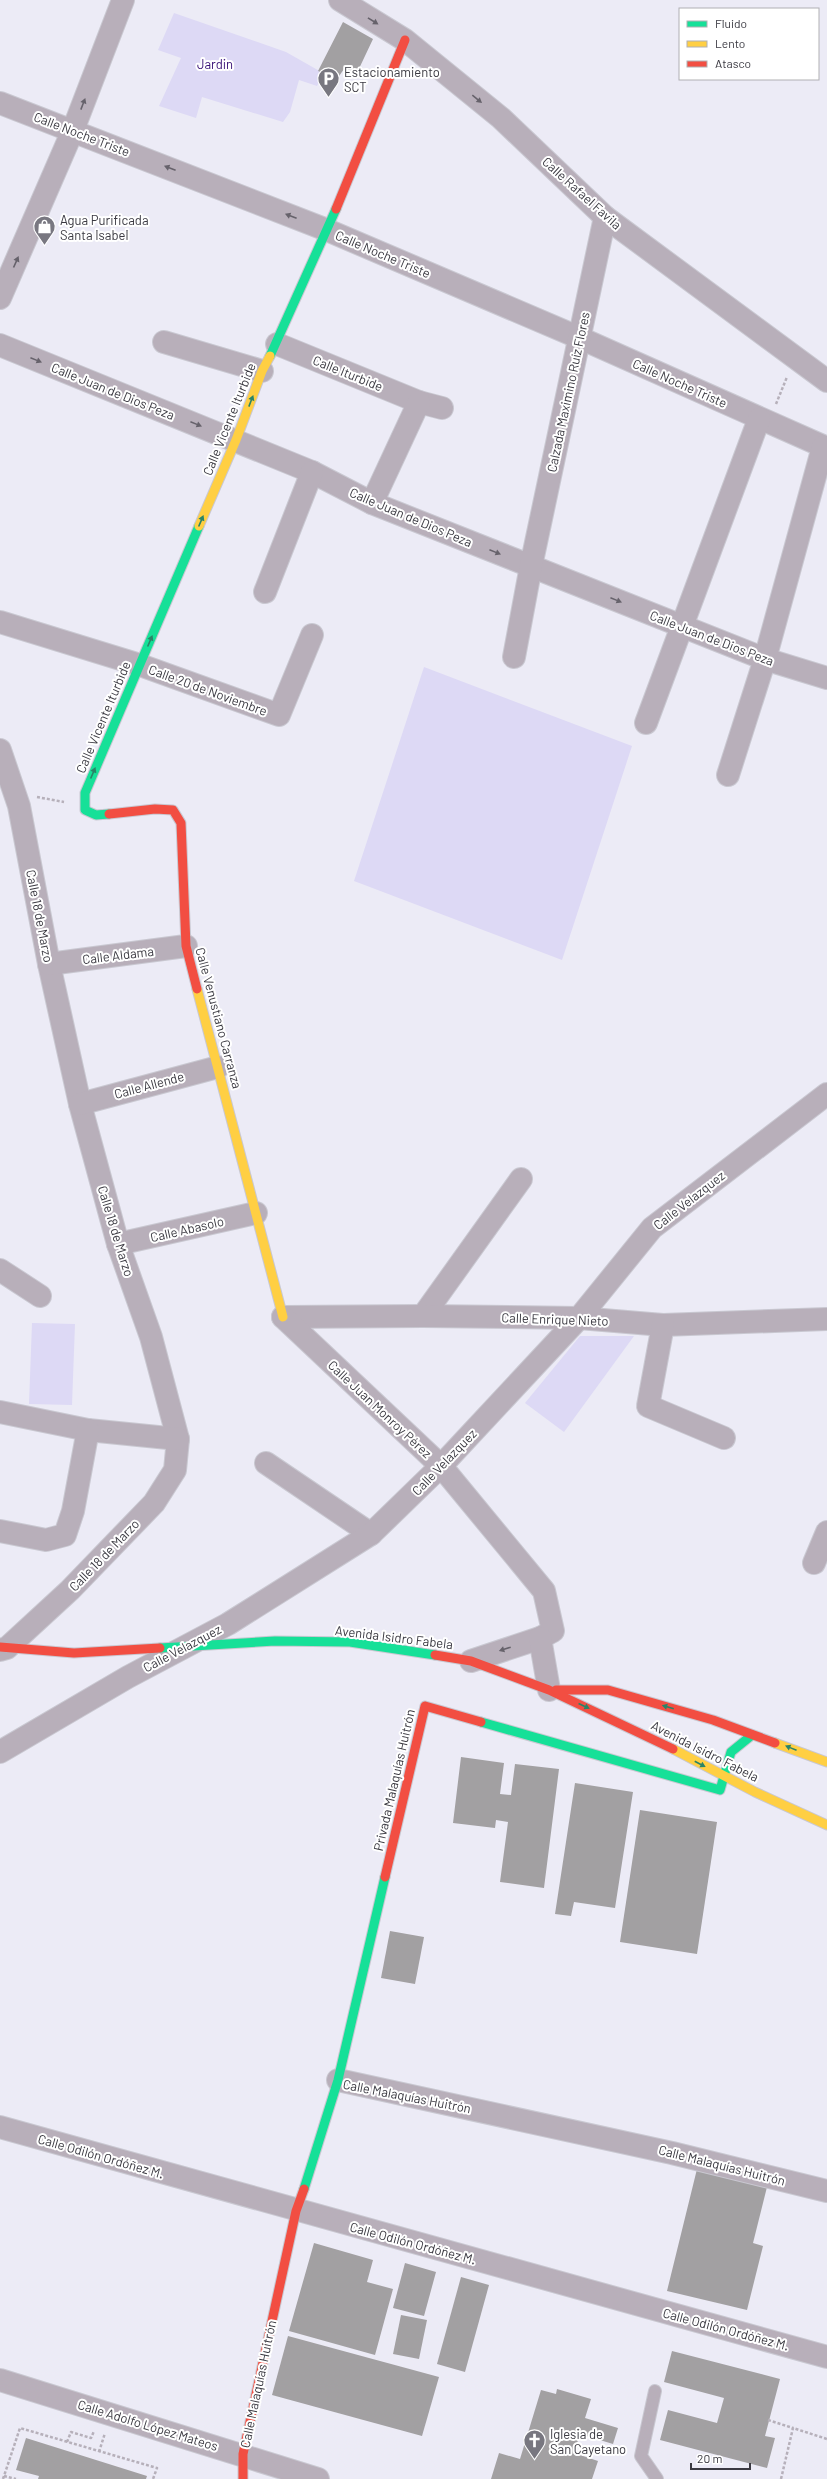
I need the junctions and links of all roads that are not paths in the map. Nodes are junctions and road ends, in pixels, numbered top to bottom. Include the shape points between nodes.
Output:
1 (123, 0) edge
2 (340, 0) edge
3 (405, 40) junction
4 (0, 103) edge
5 (73, 130) junction
6 (605, 217) junction
7 (327, 230) junction
8 (0, 298) edge
9 (580, 338) junction
10 (164, 342) dead end
11 (277, 344) junction
12 (0, 345) edge
13 (262, 371) junction
14 (827, 381) edge
15 (419, 402) junction
16 (442, 408) dead end
17 (764, 421) junction
18 (236, 440) junction
19 (825, 447) edge
20 (312, 472) junction
21 (372, 503) junction
22 (531, 566) junction
23 (265, 592) dead end
24 (0, 622) edge
25 (682, 627) junction
26 (312, 635) dead end
27 (514, 657) dead end
28 (765, 659) junction
29 (140, 665) junction
30 (827, 678) edge
31 (646, 723) dead end
32 (0, 750) edge
33 (728, 775) dead end
34 (12, 799) edge
35 (85, 808) joint
36 (186, 946) junction
37 (49, 964) junction
38 (218, 1067) junction
39 (827, 1094) edge
40 (80, 1104) junction
41 (521, 1179) dead end
42 (256, 1213) junction
43 (118, 1244) junction
44 (0, 1270) edge
45 (40, 1296) dead end
46 (423, 1316) junction
47 (283, 1317) junction
48 (579, 1318) junction
49 (827, 1318) edge
50 (664, 1325) junction
51 (0, 1412) edge
52 (88, 1430) junction
53 (724, 1438) dead end
54 (178, 1439) junction
55 (266, 1463) dead end
56 (441, 1466) junction
57 (0, 1531) edge
58 (827, 1532) edge
59 (371, 1534) junction
60 (814, 1563) dead end
61 (540, 1638) junction
62 (183, 1647) junction
63 (2, 1648) edge
64 (471, 1660) junction
65 (549, 1690) junction
66 (752, 1735) junction
67 (0, 1752) edge
68 (827, 1762) edge
69 (724, 1776) junction
70 (827, 1825) edge
71 (338, 2080) junction
72 (0, 2127) edge
73 (827, 2191) edge
74 (296, 2211) junction
75 (827, 2357) edge
76 (0, 2380) edge
77 (654, 2391) dead end
78 (243, 2454) junction
79 (243, 2479) edge
80 (318, 2479) edge
81 (657, 2479) edge

5 -> 1 street
2 -> 3 street, Calle Rafael Favila
3 -> 6 street, Calle Rafael Favila via 501,118
3 - 7 street, Calle Vicente Iturbide
4 - 5 street, Calle Noche Triste
7 -> 5 street, Calle Noche Triste
8 -> 5 street
6 - 9 street, Calzada Maximino Ruíz Flores
6 - 14 street, Calle Rafael Favila
7 - 9 street, Calle Noche Triste
7 - 11 street, Calle Vicente Iturbide
9 - 17 street, Calle Noche Triste
9 - 22 street, Calzada Maximino Ruíz Flores
10 - 13 street
11 - 13 street, Calle Vicente Iturbide
11 - 15 street, Calle Iturbide
12 -> 18 street, Calle Juan de Dios Peza
18 -> 13 street, Calle Vicente Iturbide
15 - 16 street, Calle Iturbide
15 - 21 street
17 - 19 street, Calle Noche Triste
17 - 25 street
18 - 20 street, Calle Juan de Dios Peza
29 -> 18 street, Calle Vicente Iturbide
19 - 28 street, Calle Noche Triste
20 - 21 street, Calle Juan de Dios Peza
20 - 23 street
21 -> 22 street, Calle Juan de Dios Peza
22 -> 25 street, Calle Juan de Dios Peza
22 - 27 street, Calzada Maximino Ruíz Flores
24 - 29 street, Calle 20 de Noviembre
25 - 28 street, Calle Juan de Dios Peza
25 - 31 street
26 - 29 street, Calle 20 de Noviembre via 279,715
28 - 30 street, Calle Juan de Dios Peza
28 - 33 street, Calle Noche Triste
35 -> 29 street, Calle Vicente Iturbide via 85,793
32 - 34 street, Calle 18 de Marzo
34 - 37 street, Calle 18 de Marzo
35 - 36 street, Calle Venustiano Carranza via 96,815 155,809 173,810 181,823
36 - 37 street, Calle Aldama
36 - 38 street, Calle Venustiano Carranza
37 - 40 street, Calle 18 de Marzo
38 - 40 street, Calle Allende
38 - 42 street, Calle Venustiano Carranza
39 - 48 street, Calle Velazquez via 652,1228
40 - 43 street, Calle 18 de Marzo
41 - 46 street
42 - 43 street, Calle Abasolo
42 - 47 street, Calle Venustiano Carranza
43 - 54 street, Calle 18 de Marzo via 151,1337
44 - 45 street
46 - 47 street, Calle Enrique Nieto
46 - 48 street, Calle Enrique Nieto
47 - 56 street, Calle Juan Monroy Pérez
48 - 50 street, Calle Enrique Nieto
48 - 56 street, Calle Velazquez
49 - 50 street, Calle Enrique Nieto
50 - 53 street via 648,1406
51 - 52 street
52 - 54 street
52 - 57 street via 73,1511 65,1535 46,1540
54 - 63 street, Calle 18 de Marzo via 175,1470 154,1503 70,1590
55 - 59 street
56 - 59 street, Calle Velazquez
56 - 61 street, Calle Juan Monroy Pérez via 544,1591 553,1631
58 - 60 street
59 - 62 street, Calle Velazquez via 228,1624
61 -> 64 street, Calle Juan Monroy Pérez
61 - 65 street
62 - 63 street, Avenida Isidro Fabela via 74,1653
62 - 64 street, Avenida Isidro Fabela via 275,1641 350,1642
62 - 67 street, Calle Velazquez
64 - 65 street, Avenida Isidro Fabela
66 -> 65 street, Avenida Isidro Fabela via 713,1720 608,1690
65 -> 69 street, Avenida Isidro Fabela via 642,1733
68 -> 66 street, Avenida Isidro Fabela
66 - 69 street via 736,1743 726,1758
69 - 70 street, Avenida Isidro Fabela
69 - 71 street, Privada Malaquías Huitrón via 720,1790 425,1706
71 - 73 street, Calle Malaquías Huitrón via 672,2153
71 - 74 street, Calle Malaquías Huitrón
72 - 74 street, Calle Odilón Ordóñez M.
74 - 75 street, Calle Odilón Ordóñez M.
74 - 78 street, Calle Malaquías Huitrón
76 - 78 street, Calle Adolfo López Mateos
77 - 81 lane via 641,2456
78 - 79 street, Calle Malaquías Huitrón
78 - 80 street, Calle Adolfo López Mateos

